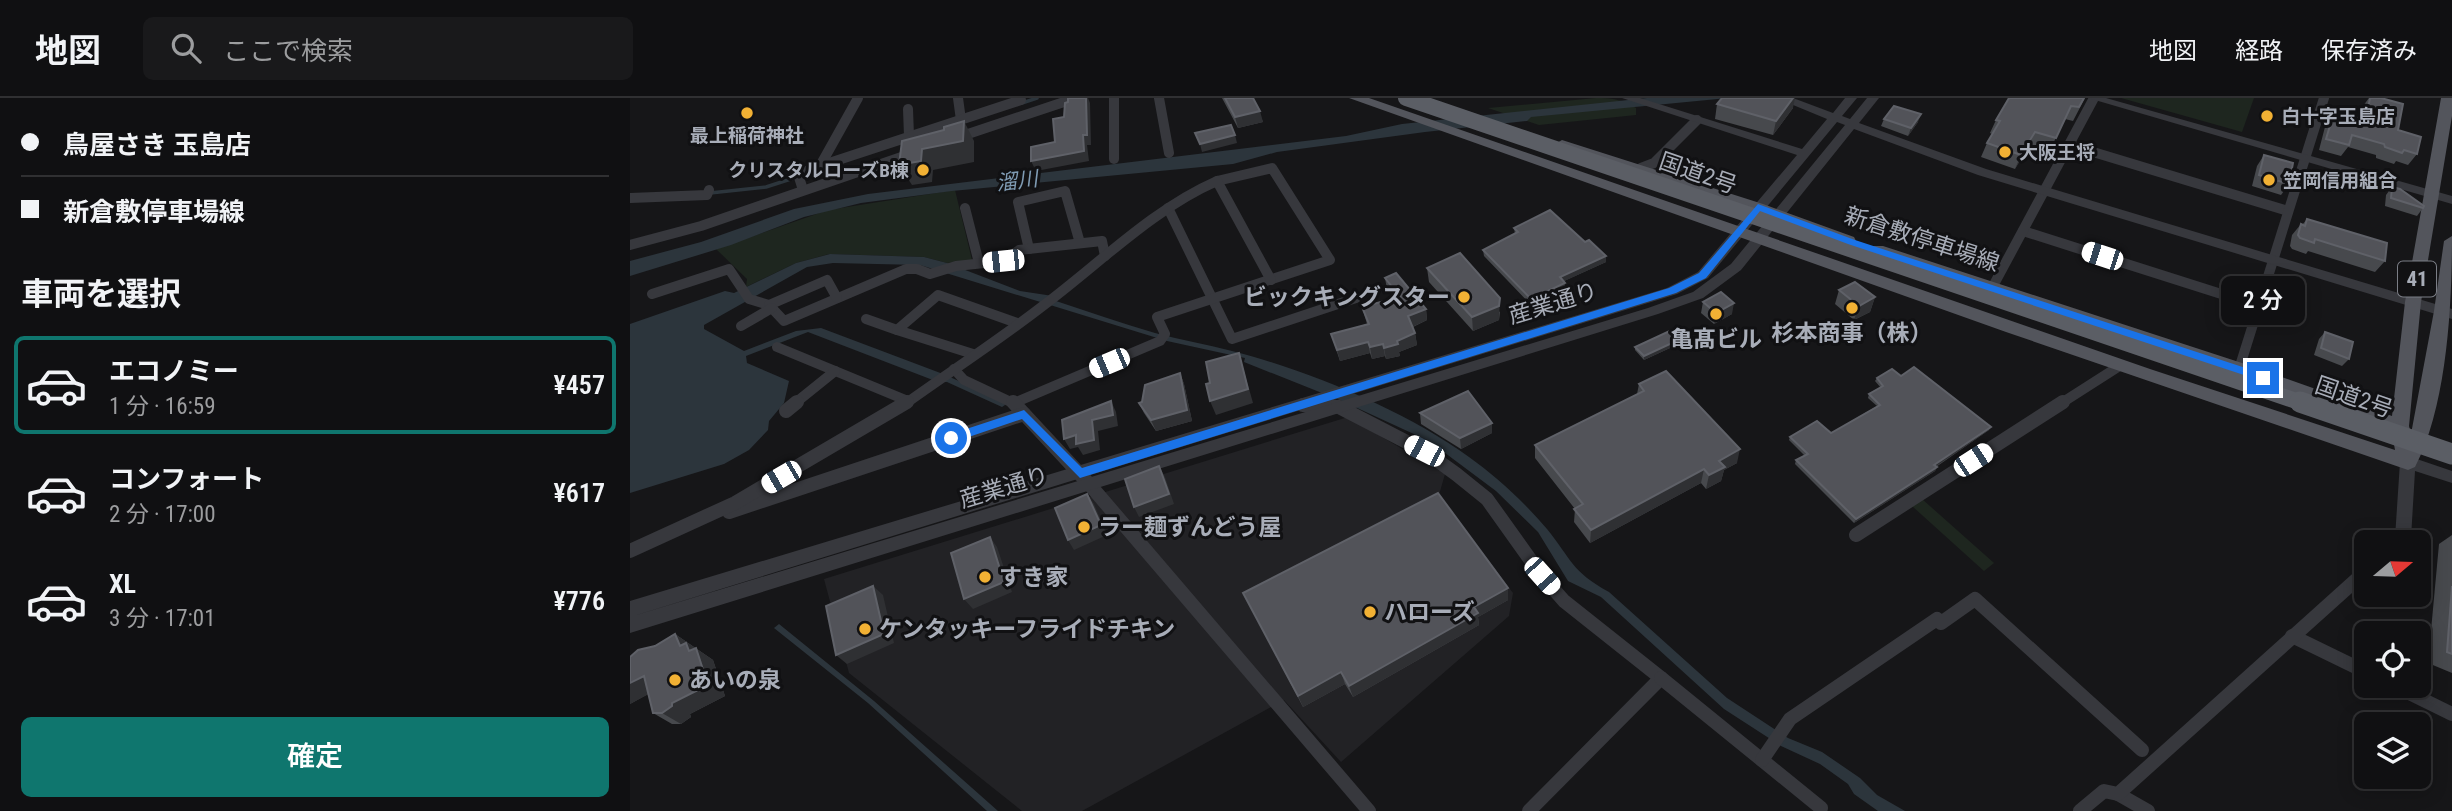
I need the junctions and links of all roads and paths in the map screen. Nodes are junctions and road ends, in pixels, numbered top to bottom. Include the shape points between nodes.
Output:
1 (858, 98) edge
2 (958, 98) edge
3 (1076, 98) edge
4 (1114, 98) edge
5 (1159, 98) edge
6 (1356, 98) edge
7 (1406, 98) edge
8 (1428, 98) edge
9 (1628, 98) edge
10 (1782, 98) edge
11 (1851, 98) edge
12 (1873, 98) edge
13 (2094, 98) edge
14 (2323, 98) edge
15 (2448, 98) edge
16 (1021, 100) dead end
17 (908, 109) dead end
18 (1834, 117) junction
19 (961, 120) junction
20 (1697, 120) junction
21 (1852, 124) junction
22 (1510, 126) junction
23 (909, 136) junction
24 (946, 142) edge
25 (1489, 144) junction
26 (2070, 145) junction
27 (933, 146) edge
28 (1169, 153) dead end
29 (1803, 153) junction
30 (2305, 158) junction
31 (1114, 159) dead end
32 (817, 167) junction
33 (1641, 168) junction
34 (1217, 181) junction
35 (1602, 182) junction
36 (801, 183) junction
37 (2043, 190) junction
38 (708, 192) dead end
39 (2432, 194) junction
40 (630, 198) edge
41 (2452, 200) edge
42 (1758, 207) junction
43 (965, 208) dead end
44 (1168, 208) junction
45 (2288, 211) junction
46 (1777, 215) junction
47 (1740, 231) junction
48 (2023, 231) junction
49 (1760, 238) junction
50 (2452, 241) edge
51 (1080, 243) junction
52 (630, 244) edge
53 (1029, 249) junction
54 (1105, 256) junction
55 (2273, 259) junction
56 (978, 263) junction
57 (1271, 280) junction
58 (1992, 288) junction
59 (652, 294) dead end
60 (837, 298) junction
61 (1356, 298) dead end
62 (1214, 299) junction
63 (2413, 302) junction
64 (2259, 306) junction
65 (770, 307) junction
66 (2447, 313) edge
67 (866, 319) dead end
68 (1017, 323) junction
69 (741, 326) dead end
70 (897, 330) junction
71 (777, 346) dead end
72 (973, 354) junction
73 (2121, 365) junction
74 (954, 369) junction
75 (2239, 369) junction
76 (835, 371) junction
77 (908, 401) junction
78 (1014, 403) junction
79 (1303, 405) junction
80 (1339, 407) junction
81 (786, 411) dead end
82 (1024, 414) junction
83 (2400, 426) junction
84 (2421, 433) junction
85 (2452, 443) edge
86 (2452, 454) edge
87 (2408, 462) junction
88 (2452, 477) edge
89 (1085, 479) junction
90 (688, 525) junction
91 (2401, 530) edge
92 (1856, 535) dead end
93 (630, 551) edge
94 (2354, 582) edge
95 (630, 609) edge
96 (630, 625) edge
97 (2292, 636) junction
98 (2354, 666) edge
99 (1661, 678) junction
100 (2419, 698) edge
101 (2452, 714) edge
102 (1777, 737) joint
103 (2142, 750) dead end
104 (1762, 761) junction
105 (2118, 794) junction
106 (1821, 808) dead end
107 (1368, 811) edge
108 (1529, 811) edge
109 (2080, 811) edge
110 (2148, 811) edge

1 - 32 street
2 - 19 street
3 - 24 street
4 - 31 street
5 - 28 street
6 - 25 main road
7 - 86 highway, 国道2号, bridge
8 - 22 main road, 新倉敷停車場線
9 - 20 street
10 - 18 street
11 - 18 street, 産業通り
12 - 21 street, 産業通り
13 - 26 street
13 - 30 street
14 - 30 street
15 - 39 main road, 41
16 - 19 street
17 - 23 street
18 - 21 street
18 - 29 street, 産業通り
19 - 23 street
20 - 29 street
20 - 33 street via 1654,163
21 - 37 street
21 - 46 street, 産業通り
22 - 25 main road
22 - 33 main road, 新倉敷停車場線
23 - 32 street
25 - 35 main road
26 - 37 street
26 - 45 street
27 - 36 street
29 - 42 street, 産業通り
30 - 39 street
30 - 45 street
32 - 36 street via 798,174
33 - 35 main road
33 - 42 main road, 新倉敷停車場線
34 - 44 street
34 - 57 street
34 - 57 street via 1272,168 1330,260
35 - 47 main road
36 - 52 street via 662,238
37 - 48 street
37 - 55 street
38 - 40 street
39 - 41 street
39 - 63 main road, 41
42 - 46 main road, 新倉敷停車場線
42 - 47 street, 産業通り
43 - 56 street
44 - 54 street
44 - 62 street
45 - 55 street
46 - 49 street, 産業通り
46 - 58 main road, 新倉敷停車場線
47 - 49 main road
47 - 79 street, 産業通り via 1703,275 1672,291
48 - 58 street
48 - 64 street
49 - 73 main road
49 - 80 street, 産業通り via 1727,276 1698,295
50 - 66 main road, 41
51 - 53 street
51 - 53 street via 1065,191 1018,202
51 - 54 street via 1102,241
53 - 56 street via 1003,261
54 - 68 street
55 - 63 street
55 - 64 street
56 - 60 street via 930,274 906,269
57 - 62 street
58 - 75 main road, 新倉敷停車場線
59 - 65 street via 729,269 750,299
60 - 65 street via 784,321
60 - 65 street via 827,280
61 - 62 street via 1232,339
62 - 78 street via 1157,317 1162,337
63 - 66 street
63 - 83 main road, 41
64 - 75 street
65 - 69 street
66 - 84 main road, 41
67 - 70 street
68 - 70 street via 938,295
68 - 72 street
70 - 72 street
71 - 76 street
72 - 74 street
73 - 87 main road
73 - 92 street
74 - 77 street
74 - 78 street via 964,380
75 - 83 main road, 新倉敷停車場線
76 - 77 street
76 - 81 street via 803,390
77 - 90 street via 735,503
78 - 82 street
79 - 80 street
79 - 89 street, 産業通り
80 - 89 street, 産業通り
80 - 99 street via 1424,451 1487,499 1564,601
82 - 89 street
82 - 90 street
83 - 84 main road, 新倉敷停車場線
83 - 87 main road, 41
84 - 85 street
84 - 87 main road, 41
87 - 88 street
87 - 91 street
89 - 95 street, 産業通り
89 - 96 street, 産業通り
89 - 107 street
90 - 93 street
94 - 97 street
97 - 98 street
97 - 105 street
99 - 104 street
99 - 108 street
100 - 101 street
102 - 103 street via 1790,719 1937,619 1941,623 1975,599
102 - 104 street
104 - 106 street
105 - 109 street via 2104,792
105 - 110 street

